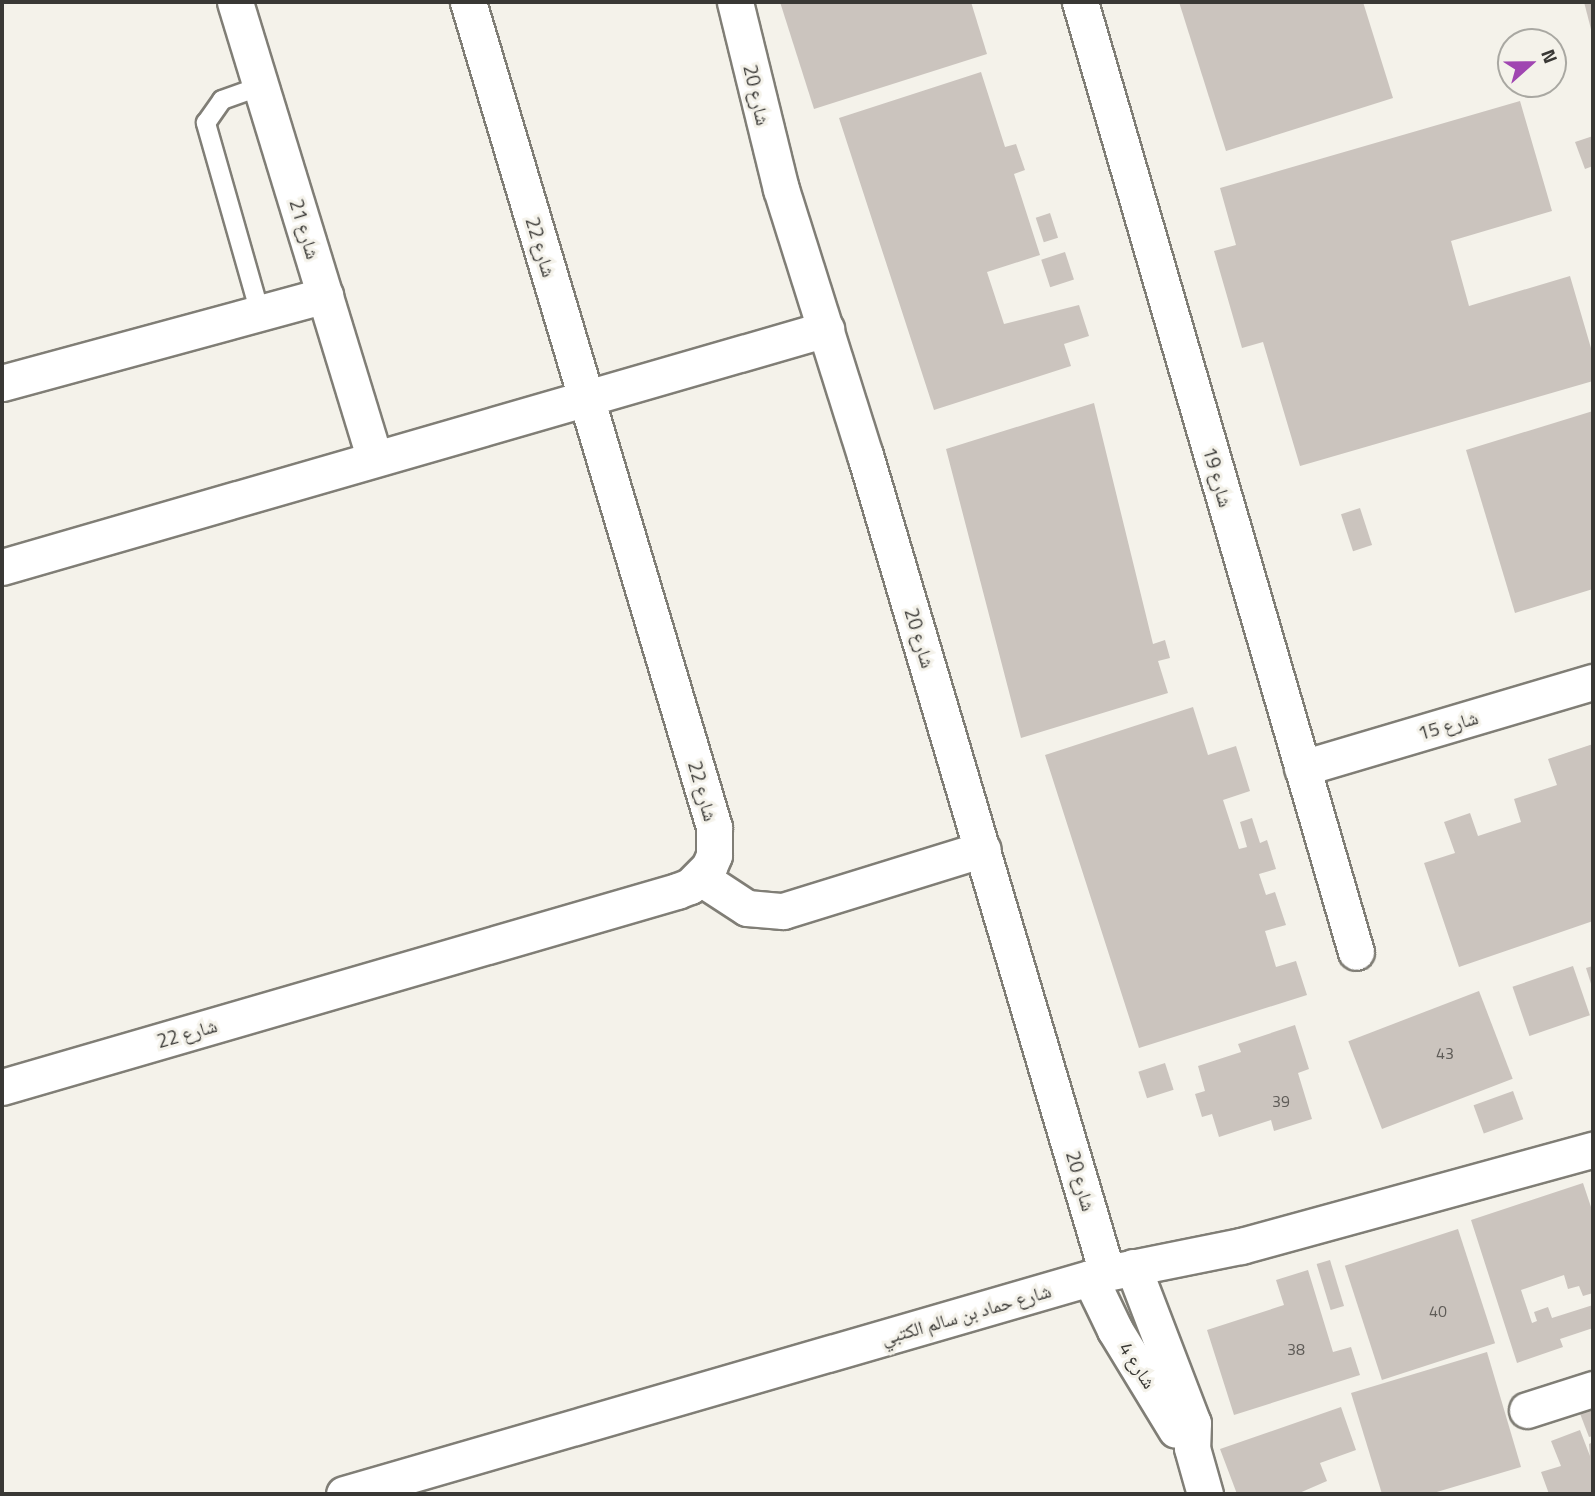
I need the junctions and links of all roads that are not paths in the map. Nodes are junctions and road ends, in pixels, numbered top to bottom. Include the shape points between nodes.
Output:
1 (235, 2) edge
2 (468, 2) edge
3 (735, 2) edge
4 (1080, 2) edge
5 (261, 86) junction
6 (325, 295) junction
7 (260, 313) junction
8 (825, 329) junction
9 (2, 383) edge
10 (585, 396) junction
11 (374, 457) junction
12 (2, 567) edge
13 (1593, 682) edge
14 (1303, 768) junction
15 (983, 849) junction
16 (701, 878) junction
17 (1356, 952) dead end
18 (2, 1087) edge
19 (1593, 1150) edge
20 (1110, 1272) junction
21 (1593, 1389) edge
22 (1527, 1410) dead end
23 (1203, 1493) edge
24 (344, 1494) edge

1 - 5 street, شارع 21
2 - 10 street, شارع 22
3 - 8 street, شارع 20 via 767,140
4 - 14 street, شارع 19
5 - 6 street, شارع 21
5 - 7 lane via 222,100 206,123
6 - 7 street
6 - 11 street, شارع 21
7 - 9 street
8 - 10 street
8 - 15 street, شارع 20
10 - 11 street
10 - 16 street, شارع 22 via 714,827 714,855
11 - 12 street
13 - 14 street, شارع 15
14 - 17 street, شارع 19
15 - 16 street via 783,911 747,908
15 - 20 street, شارع 20
16 - 18 street, شارع 22 via 677,891
19 - 20 street, شارع حماد بن سالم الكتبي via 1241,1246
20 - 23 street, شارع 4 via 1115,1329 1179,1436 1192,1448
20 - 24 street, شارع حماد بن سالم الكتبي
21 - 22 street

